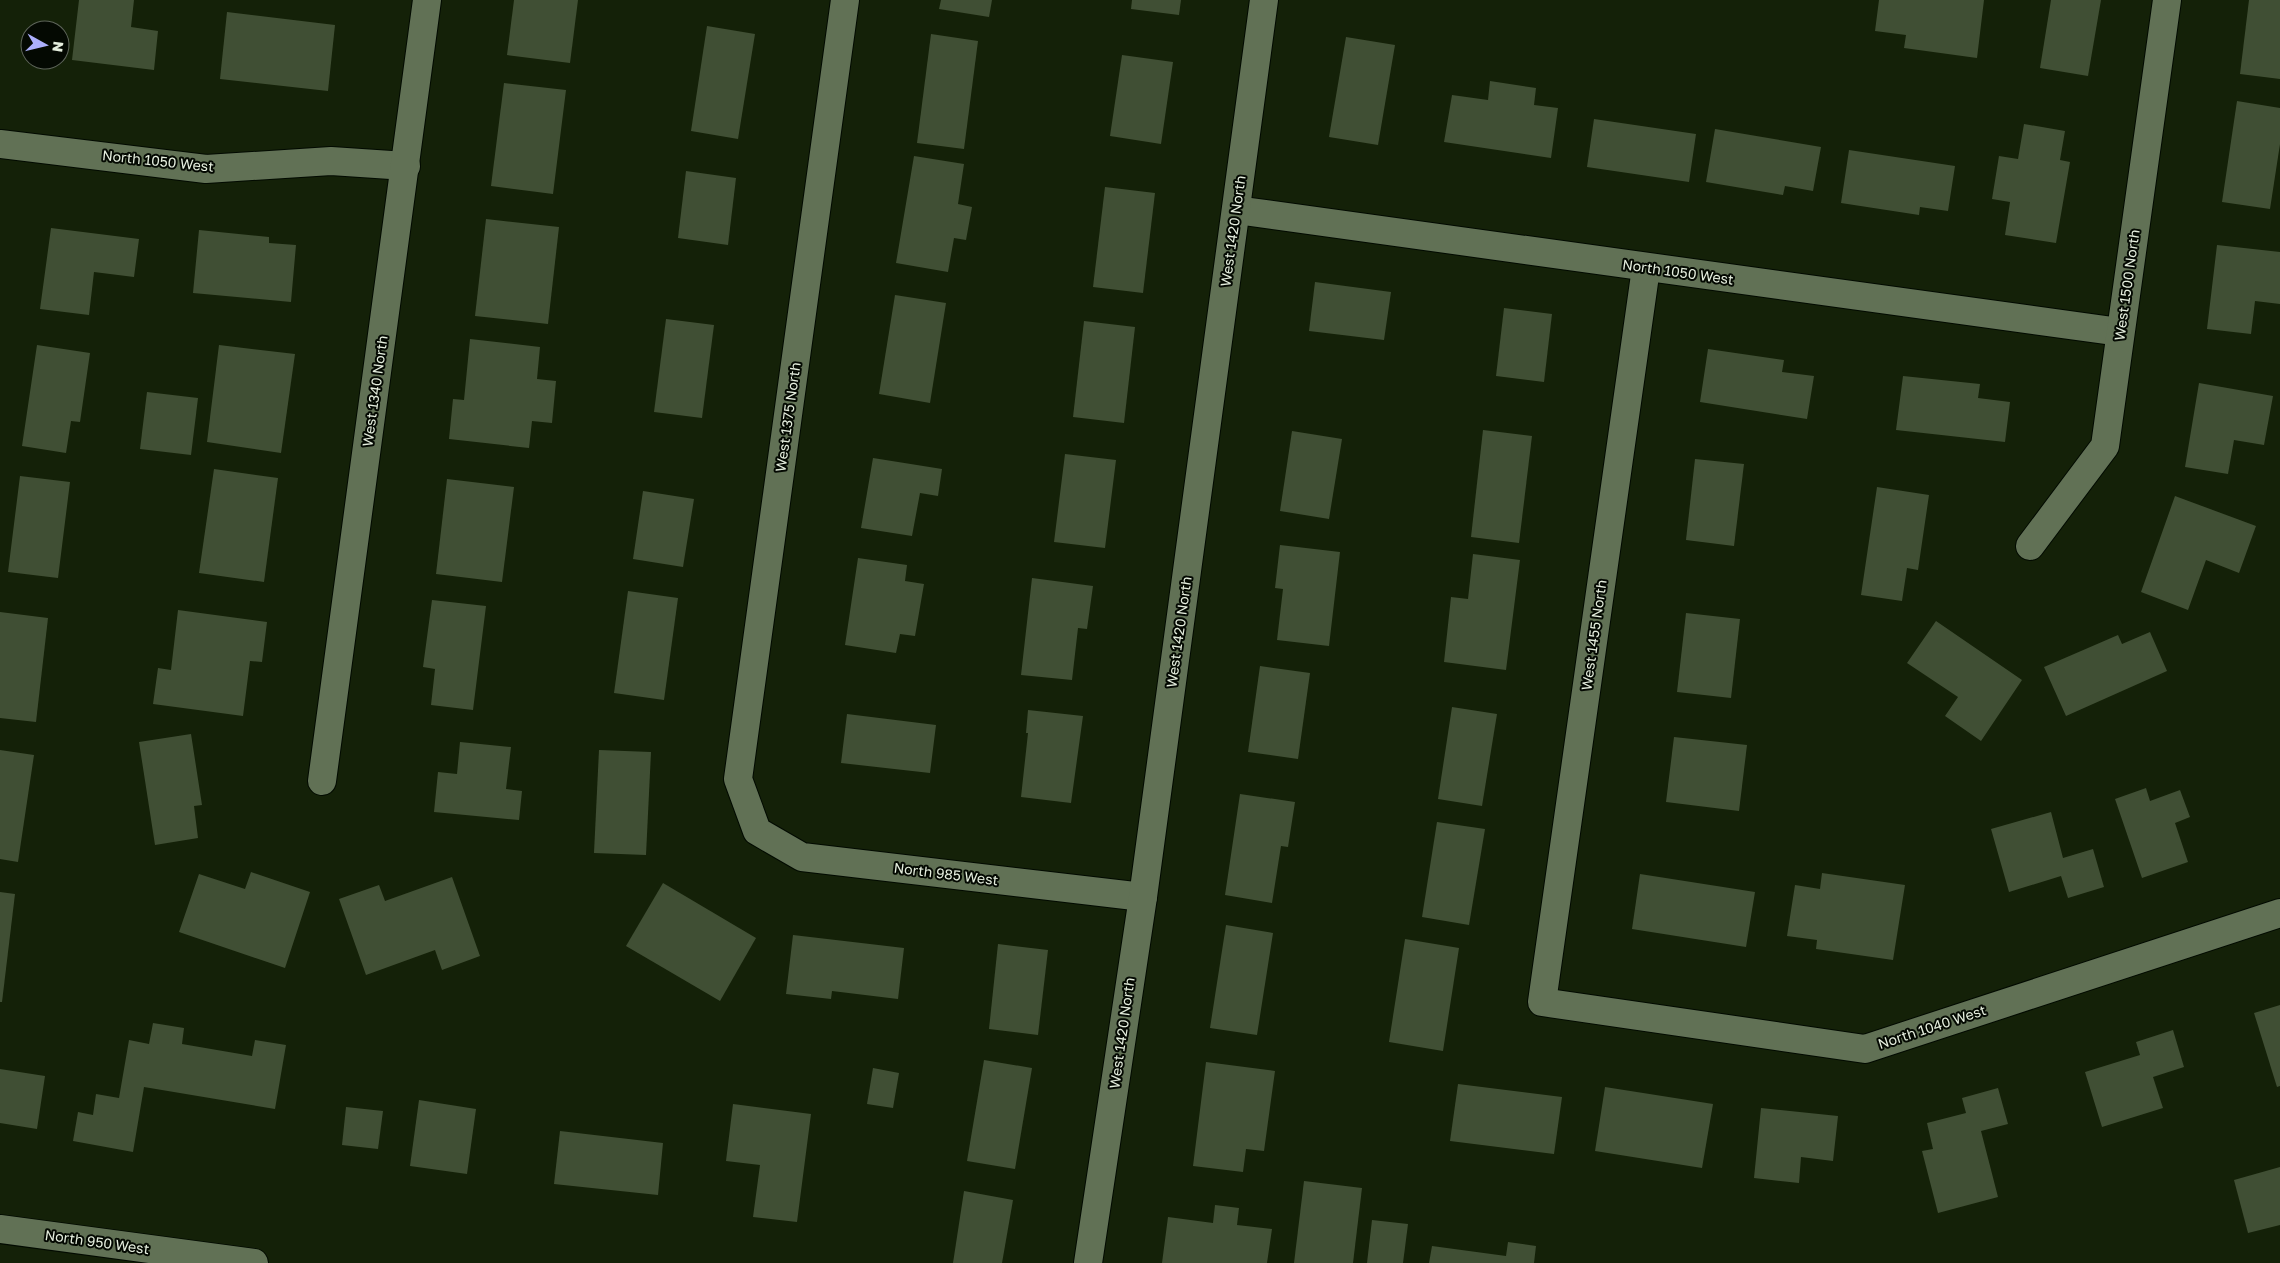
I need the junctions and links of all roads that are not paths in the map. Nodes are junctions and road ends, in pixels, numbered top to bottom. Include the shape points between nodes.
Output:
1 (427, 0) edge
2 (845, 0) edge
3 (1264, 0) edge
4 (2167, 0) edge
5 (0, 144) edge
6 (406, 166) junction
7 (1236, 210) junction
8 (1646, 268) junction
9 (2120, 332) junction
10 (2030, 546) dead end
11 (322, 781) dead end
12 (757, 831) joint
13 (1143, 897) junction
14 (2280, 913) edge
15 (1542, 1002) joint
16 (0, 1228) edge
17 (84, 1252) edge
18 (254, 1263) edge
19 (1088, 1263) edge

1 - 6 street, West 1340 North
2 - 12 street, West 1375 North via 738,779
3 - 7 street, West 1420 North
4 - 9 street, West 1500 North
5 - 6 street, North 1050 West via 206,169 331,161
6 - 11 street, West 1340 North
7 - 8 street, North 1050 West
7 - 13 street, West 1420 North
8 - 9 street, North 1050 West
8 - 15 street, West 1455 North
9 - 10 street, West 1500 North via 2104,446
12 - 13 street, North 985 West via 802,857
13 - 19 street, West 1420 North
14 - 15 street, North 1040 West via 1865,1049
16 - 17 street, North 950 West
17 - 18 street, North 950 West

